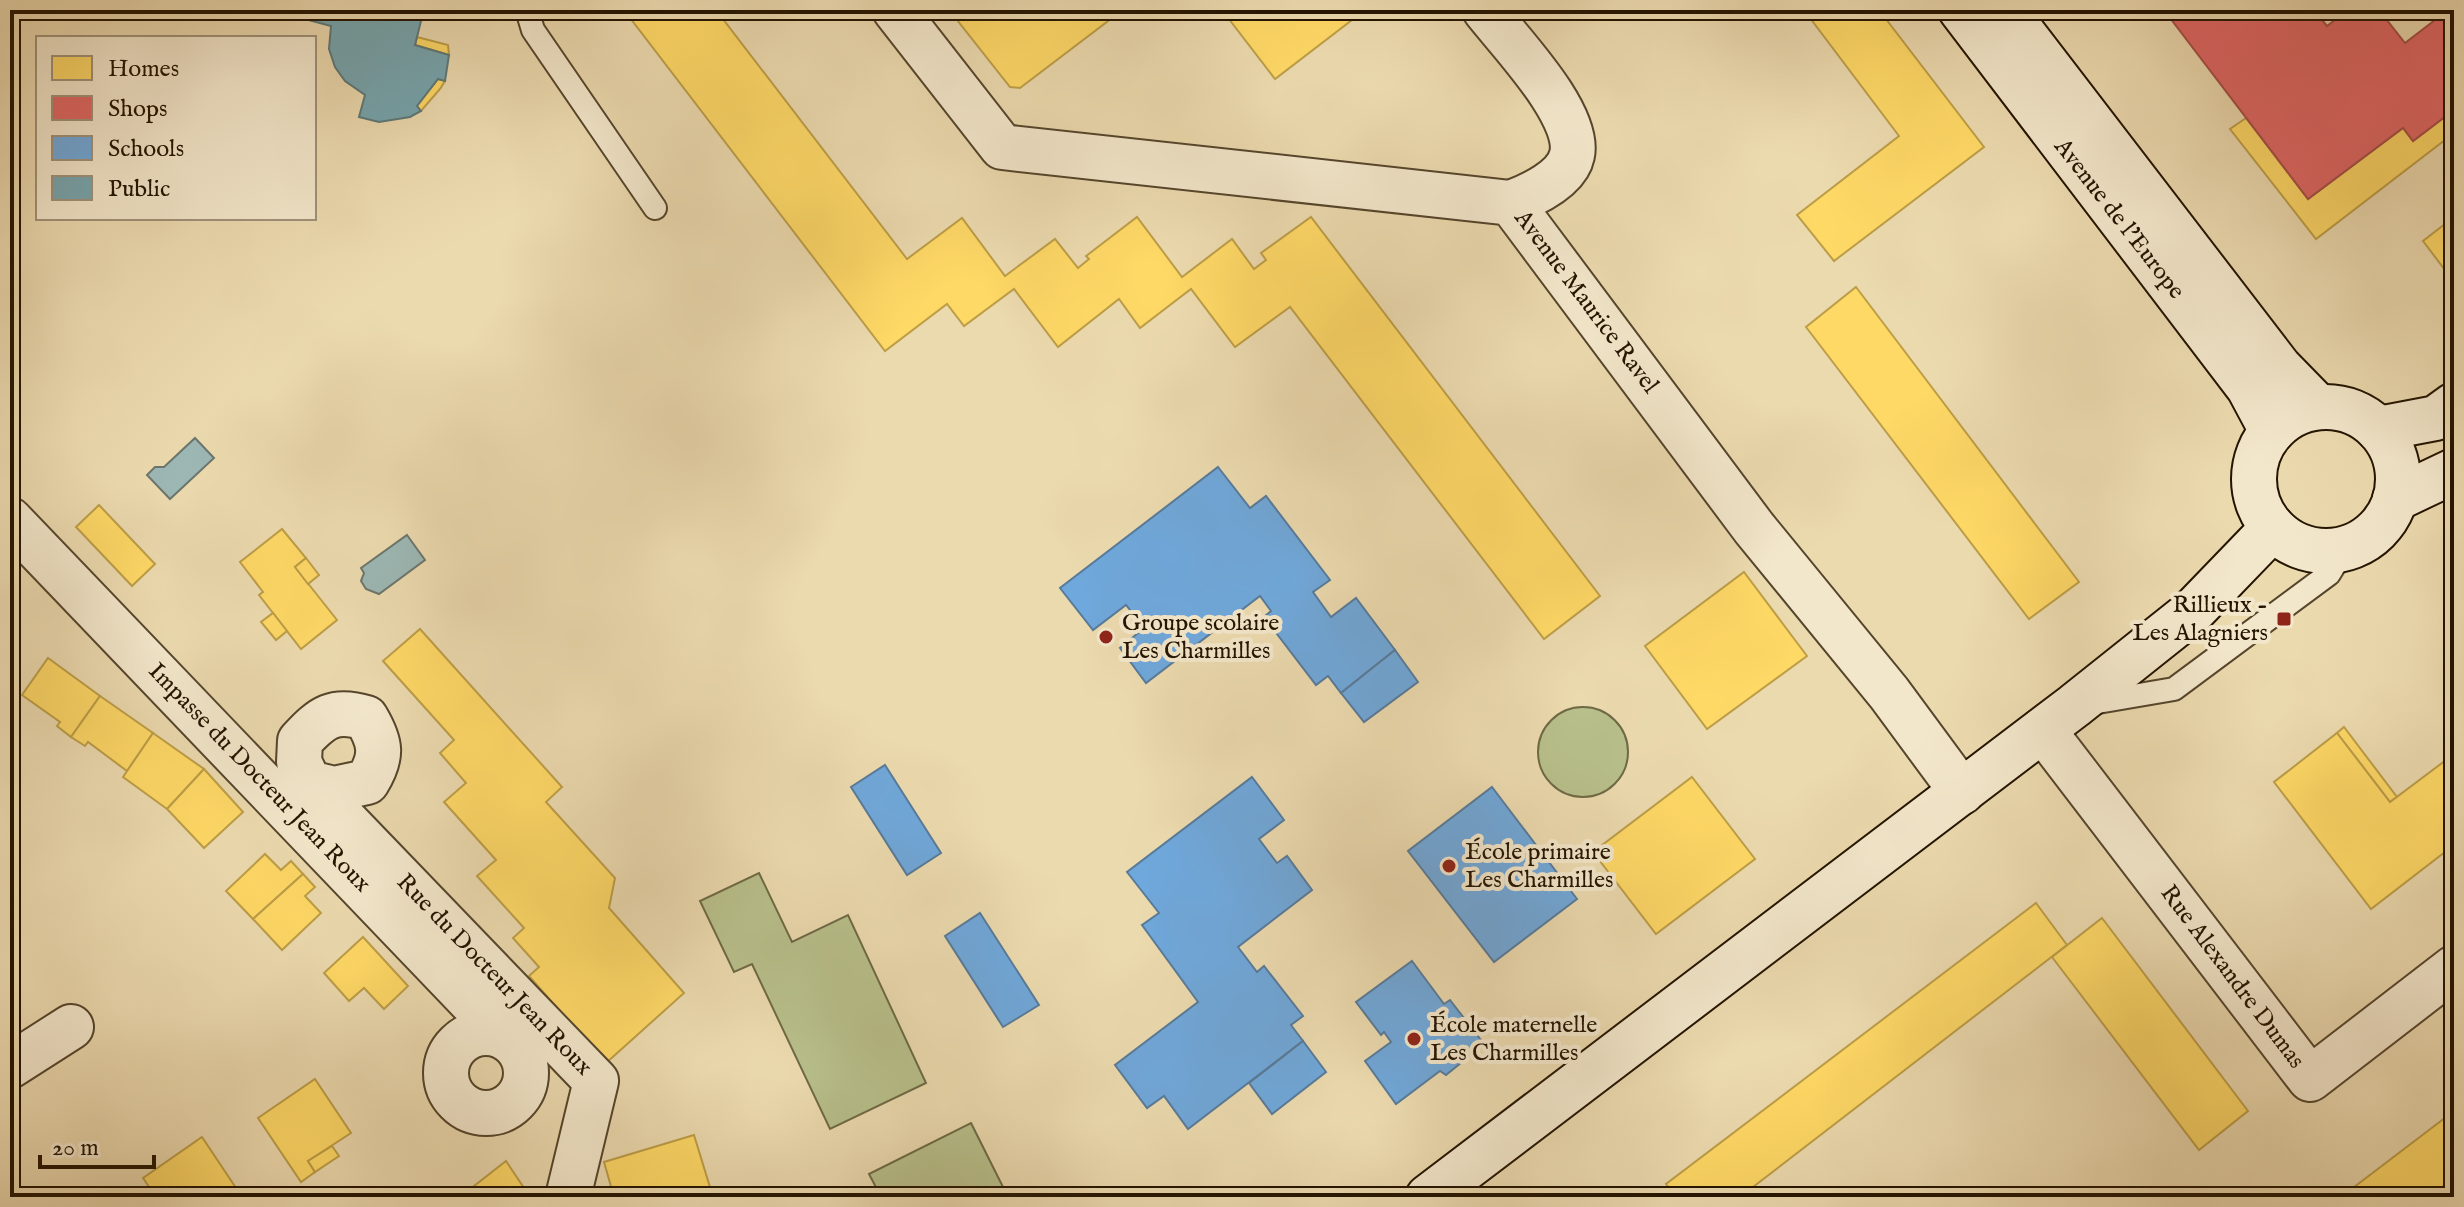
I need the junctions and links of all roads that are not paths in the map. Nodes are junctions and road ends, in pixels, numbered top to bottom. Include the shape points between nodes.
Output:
1 (527, 10) edge
2 (895, 10) edge
3 (1485, 10) edge
4 (1961, 10) edge
5 (2005, 10) edge
6 (1511, 203) junction
7 (655, 208) dead end
8 (2454, 405) edge
9 (2318, 407) junction
10 (2378, 429) junction
11 (2272, 431) junction
12 (2454, 471) edge
13 (2395, 499) junction
14 (10, 520) edge
15 (2273, 528) junction
16 (2345, 548) junction
17 (2059, 718) junction
18 (309, 783) dead end
19 (1962, 792) junction
20 (2454, 968) edge
21 (71, 1027) dead end
22 (506, 1038) dead end
23 (10, 1066) edge
24 (568, 1197) edge
25 (1428, 1197) edge

1 - 7 lane via 533,30
2 - 6 street, Avenue Maurice Ravel via 1002,147
3 - 6 street via 1572,129 1572,156 1557,176 1536,193
4 - 11 street, Avenue de l'Europe via 2249,388
5 - 9 street, Avenue de l'Europe via 2279,367
6 - 19 street, Avenue Maurice Ravel via 1754,528
8 - 10 street via 2436,418
9 - 10 street via 2351,411
9 - 11 street via 2293,414
10 - 13 street via 2394,454
11 - 15 street via 2257,457 2255,487
12 - 13 street
13 - 16 street via 2376,531
14 - 22 street, Impasse du Docteur Jean Roux
15 - 16 street via 2314,550
15 - 17 street via 2192,612
16 - 17 lane via 2329,574 2174,689
17 - 19 street
17 - 20 street, Rue Alexandre Dumas via 2310,1079
18 - 24 street, Rue du Docteur Jean Roux via 596,1081
19 - 25 street
21 - 23 street

